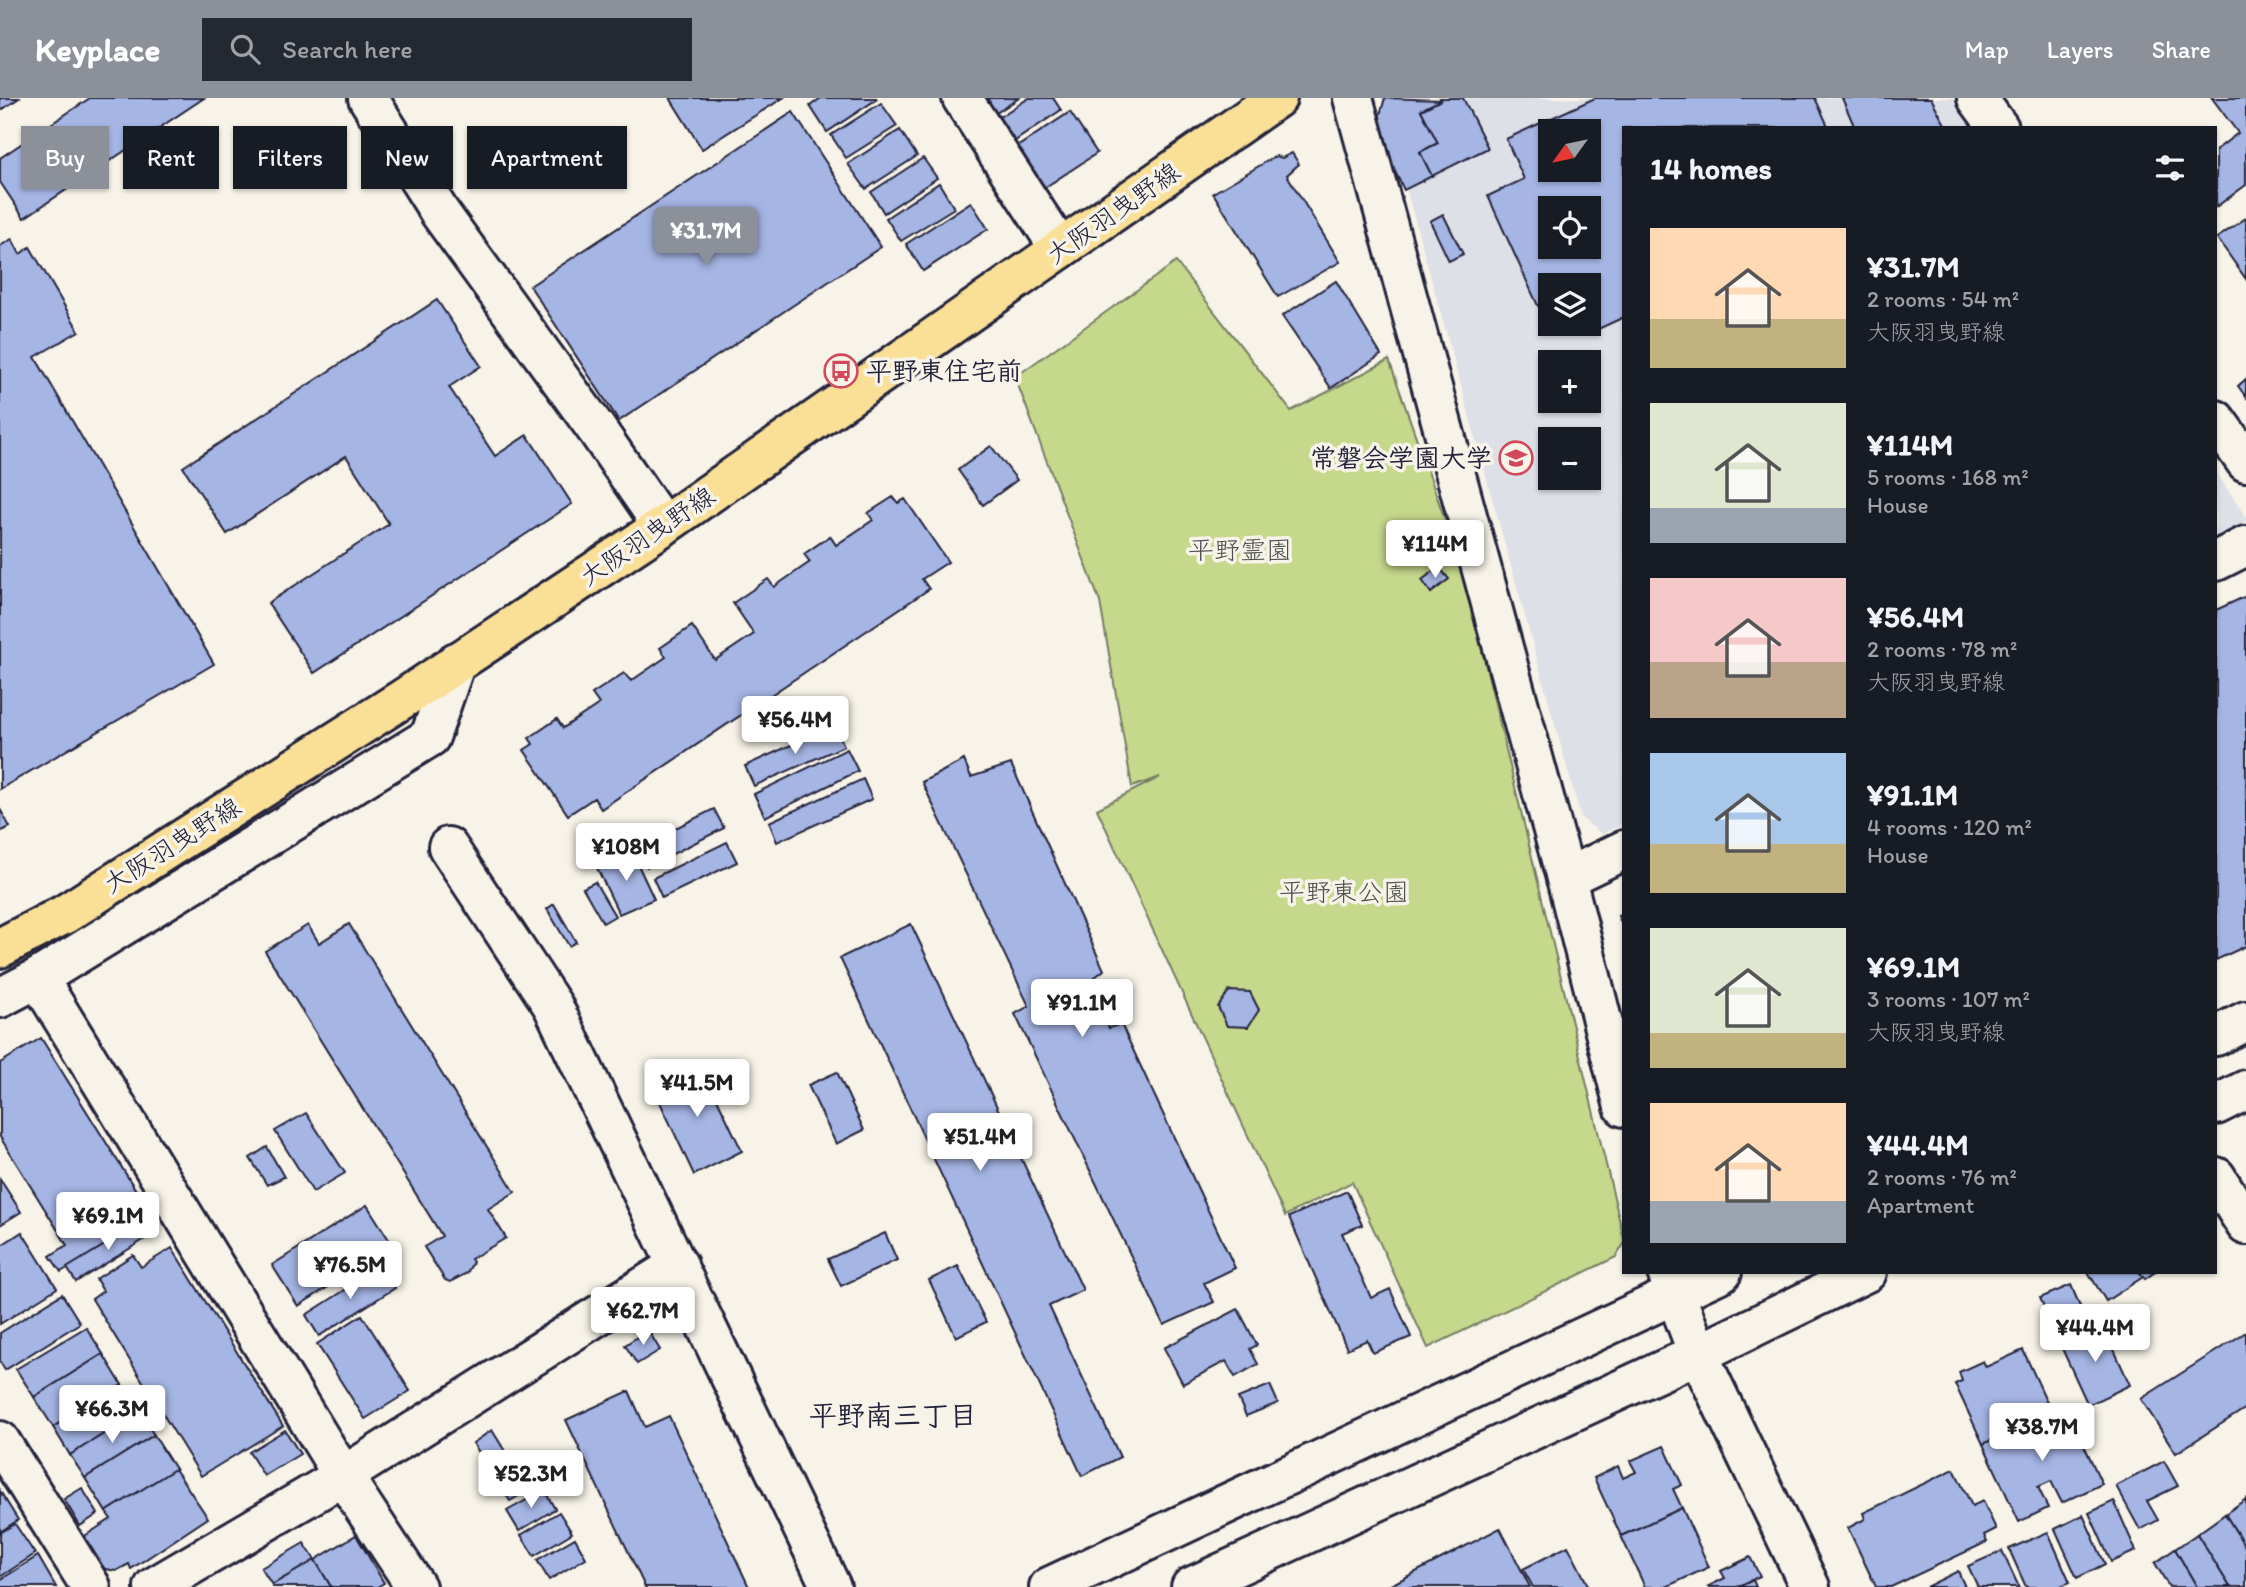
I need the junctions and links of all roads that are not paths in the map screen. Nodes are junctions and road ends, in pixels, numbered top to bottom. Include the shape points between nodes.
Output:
1 (368, 98) edge
2 (962, 98) edge
3 (1277, 98) edge
4 (1353, 98) edge
5 (1977, 98) edge
6 (1998, 126) edge
7 (1060, 249) junction
8 (2217, 421) edge
9 (2246, 462) edge
10 (663, 526) junction
11 (2246, 546) edge
12 (2217, 560) edge
13 (456, 662) junction
14 (449, 847) dead end
15 (1622, 851) edge
16 (1566, 878) junction
17 (0, 948) edge
18 (38, 978) junction
19 (0, 998) edge
20 (2246, 1021) edge
21 (2217, 1036) edge
22 (2246, 1090) edge
23 (1622, 1099) edge
24 (2217, 1104) edge
25 (2217, 1179) edge
26 (2246, 1225) edge
27 (678, 1265) junction
28 (1714, 1274) edge
29 (1863, 1274) edge
30 (1671, 1284) edge
31 (1698, 1354) junction
32 (0, 1441) edge
33 (343, 1476) junction
34 (91, 1587) edge
35 (155, 1587) edge
36 (416, 1587) edge
37 (831, 1587) edge
38 (1049, 1587) edge
39 (1191, 1587) edge
40 (1810, 1587) edge

1 - 10 street via 440,213
2 - 7 street
3 - 7 main road, 大阪羽曳野線
4 - 16 street
5 - 6 street
7 - 10 main road, 大阪羽曳野線
8 - 9 street
10 - 13 main road, 大阪羽曳野線
11 - 12 street
13 - 17 main road, 大阪羽曳野線 via 65,914
13 - 18 street via 430,737
14 - 27 street via 553,1006
15 - 16 street
16 - 23 street
18 - 19 street
18 - 33 street
20 - 21 street
22 - 24 street
25 - 26 street
27 - 33 street
27 - 37 street
28 - 30 street
29 - 31 street
30 - 31 street
30 - 38 street
31 - 39 street
31 - 40 street
32 - 34 street
33 - 35 street
33 - 36 street

